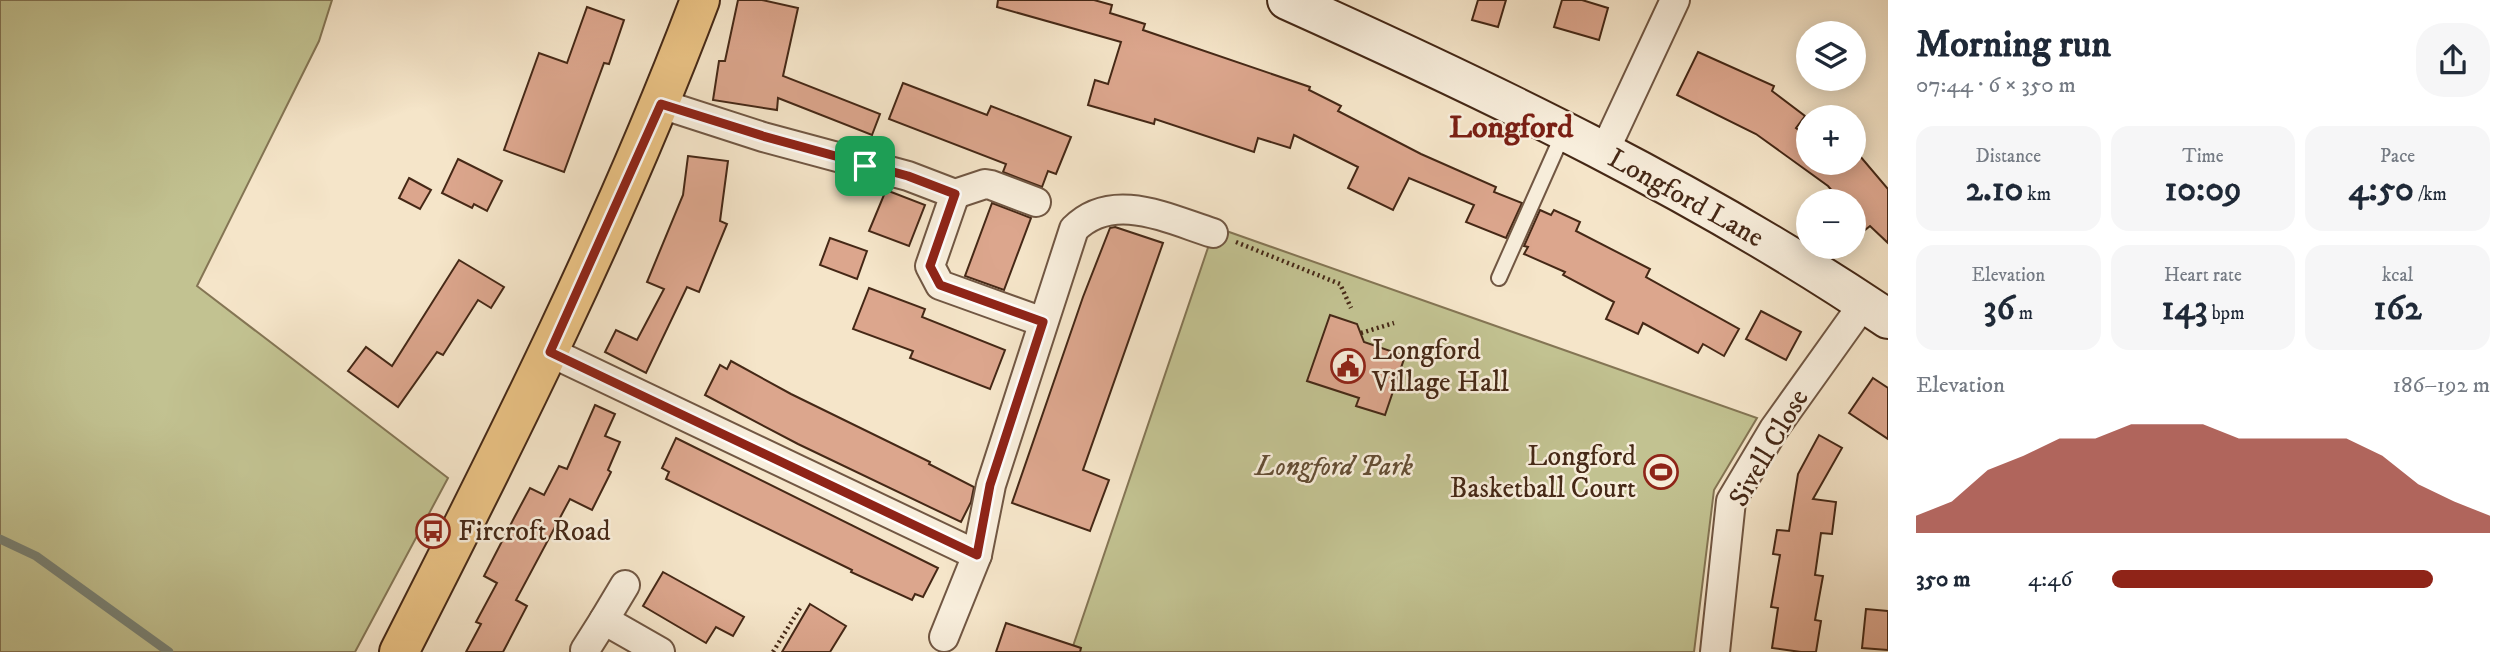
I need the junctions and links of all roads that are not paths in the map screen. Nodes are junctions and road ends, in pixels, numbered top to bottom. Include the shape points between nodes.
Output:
1 (700, 0) edge
2 (1287, 0) edge
3 (1675, 0) edge
4 (661, 104) junction
5 (1564, 133) junction
6 (1604, 152) junction
7 (955, 194) junction
8 (1036, 202) dead end
9 (1213, 233) road end
10 (1499, 278) dead end
11 (1876, 311) edge
12 (1043, 322) junction
13 (550, 352) junction
14 (977, 555) junction
15 (625, 585) dead end
16 (604, 620) junction
17 (944, 636) dead end
18 (585, 650) dead end
19 (399, 652) edge
20 (660, 652) edge
21 (1715, 652) edge

1 - 4 main road
2 - 5 street, Longford Lane
3 - 6 street
4 - 7 street
4 - 13 main road
5 - 6 street, Longford Lane
5 - 10 lane
6 - 11 street, Longford Lane via 1732,222
7 - 8 street via 985,184
7 - 12 street via 930,266 940,285
9 - 12 street via 1124,208 1095,212 1074,229
11 - 21 street, Sivell Close via 1774,429 1731,501
12 - 14 street via 990,485
13 - 14 street
13 - 19 main road
14 - 17 street
15 - 16 street
16 - 18 street
16 - 20 street

